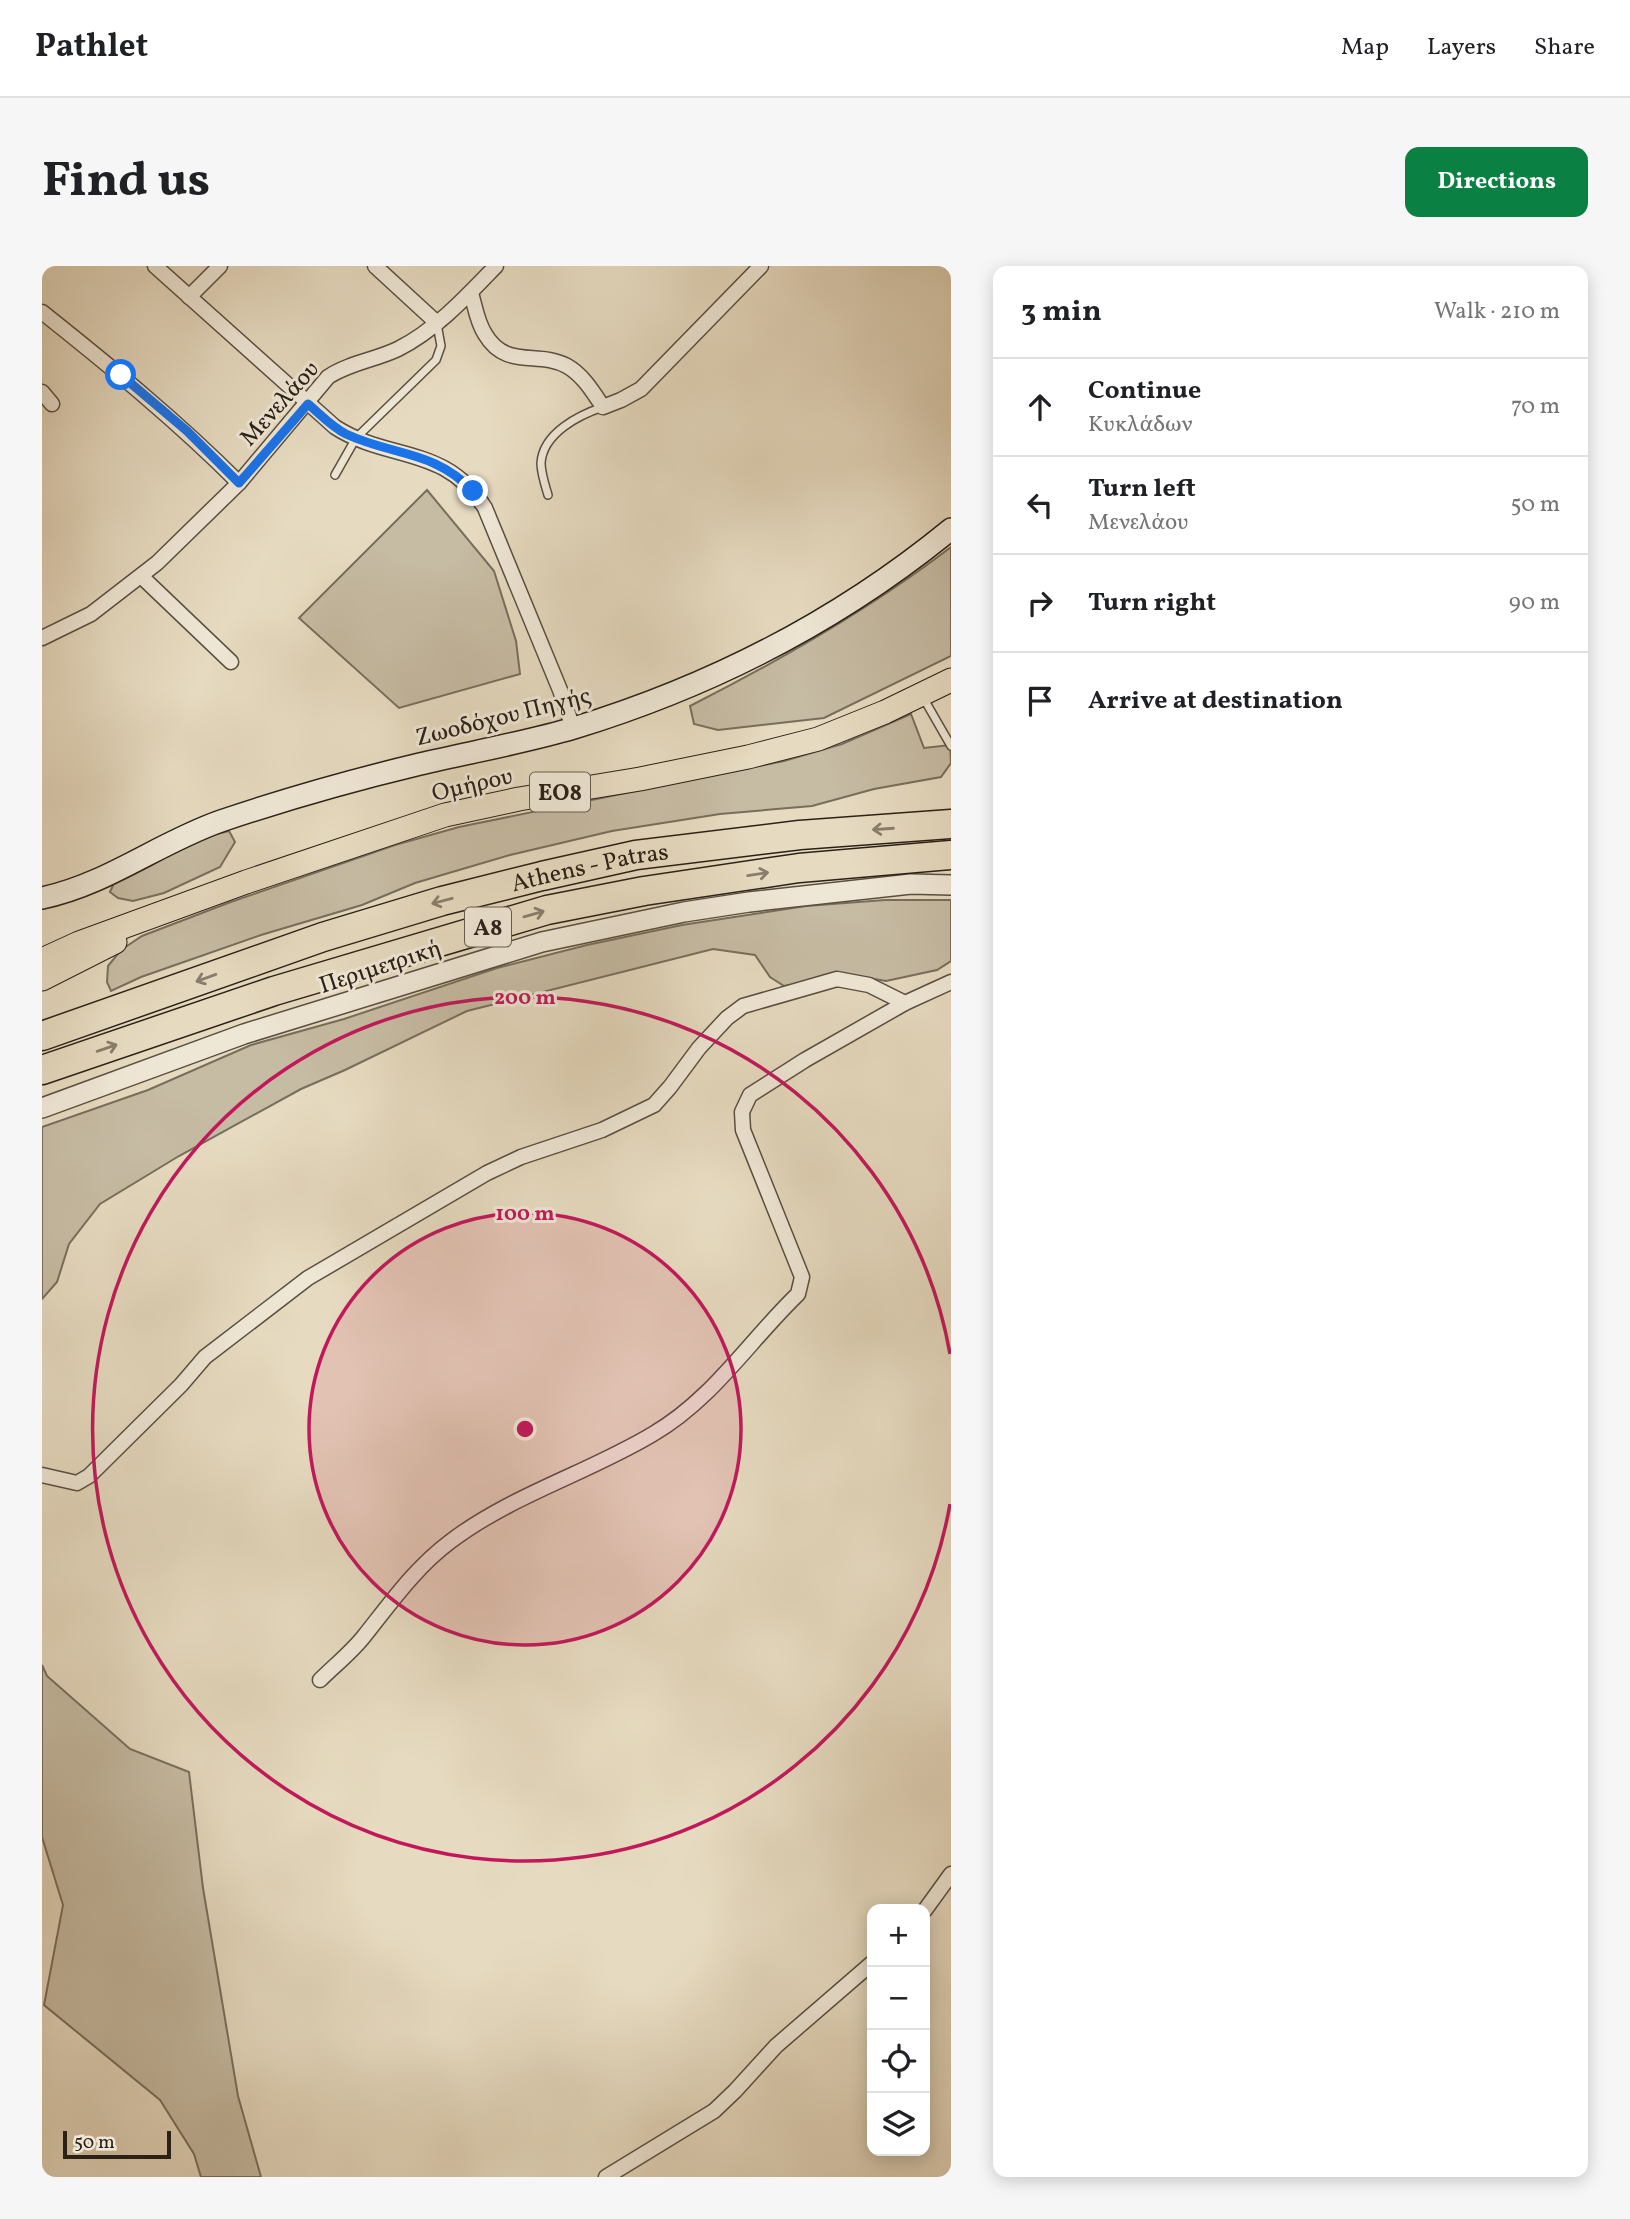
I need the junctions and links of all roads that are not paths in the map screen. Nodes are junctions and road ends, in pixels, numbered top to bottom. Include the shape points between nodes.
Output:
1 (155, 266) edge
2 (220, 266) edge
3 (375, 266) edge
4 (496, 266) edge
5 (761, 266) edge
6 (471, 293) junction
7 (189, 297) junction
8 (42, 312) edge
9 (437, 323) junction
10 (42, 392) edge
11 (52, 404) dead end
12 (308, 404) junction
13 (603, 407) junction
14 (356, 438) junction
15 (335, 475) dead end
16 (239, 483) junction
17 (548, 495) dead end
18 (951, 529) edge
19 (142, 577) junction
20 (42, 638) edge
21 (231, 662) dead end
22 (951, 680) edge
23 (922, 695) junction
24 (573, 728) junction
25 (951, 746) edge
26 (951, 824) edge
27 (951, 855) edge
28 (951, 885) edge
29 (42, 898) edge
30 (170, 911) junction
31 (45, 958) edge
32 (42, 979) edge
33 (951, 982) edge
34 (905, 1003) junction
35 (42, 1036) edge
36 (42, 1070) edge
37 (42, 1108) edge
38 (42, 1475) edge
39 (320, 1680) dead end
40 (951, 1874) edge
41 (929, 1904) edge
42 (867, 1967) edge
43 (606, 2177) edge

1 - 7 street
2 - 7 street
3 - 9 street
4 - 6 street, Μενελάου
5 - 13 street via 641,389
6 - 9 street, Μενελάου
6 - 13 street via 481,327 495,347 509,356 567,366
7 - 12 street
8 - 16 street via 187,431
9 - 12 street, Μενελάου via 398,349 338,370 316,389
9 - 14 lane via 441,346 436,360
10 - 11 street
12 - 14 street
12 - 16 street, Μενελάου
13 - 17 lane via 576,418 549,443 541,465
14 - 15 lane
14 - 24 street via 432,461 473,491 485,509
16 - 19 street, Μενελάου
18 - 24 main road, Ζωοδόχου Πηγής via 884,580 751,659 700,684
19 - 20 street, Μενελάου via 91,614
19 - 21 street
22 - 23 main road, Ομήρου / ΕΟ8
23 - 25 lane
23 - 30 main road, Ομήρου / ΕΟ8 via 807,742 445,815
24 - 29 main road, Ζωοδόχου Πηγής via 360,780 220,821 104,878
26 -> 35 highway, Athens - Patras / Α8 via 649,853 542,876 323,937
36 -> 27 highway, Athens - Patras / Α8 via 274,991 547,910 799,868
28 - 37 street, Περιμετρική via 911,884 749,902 542,942 244,1034
30 - 31 main road, Ομήρου / ΕΟ8
30 - 32 main road, Ομήρου / ΕΟ8
33 - 34 street
34 - 38 street via 869,985 837,979 743,1006 699,1048 654,1105 602,1130 487,1173 308,1278 205,1357 89,1476 77,1483
34 - 39 street via 766,1084 750,1096 742,1112 751,1153 802,1277 798,1294 728,1373 674,1420 636,1444 482,1520 451,1541 422,1566 364,1637
40 - 41 street
42 - 43 street via 776,2046 714,2111

